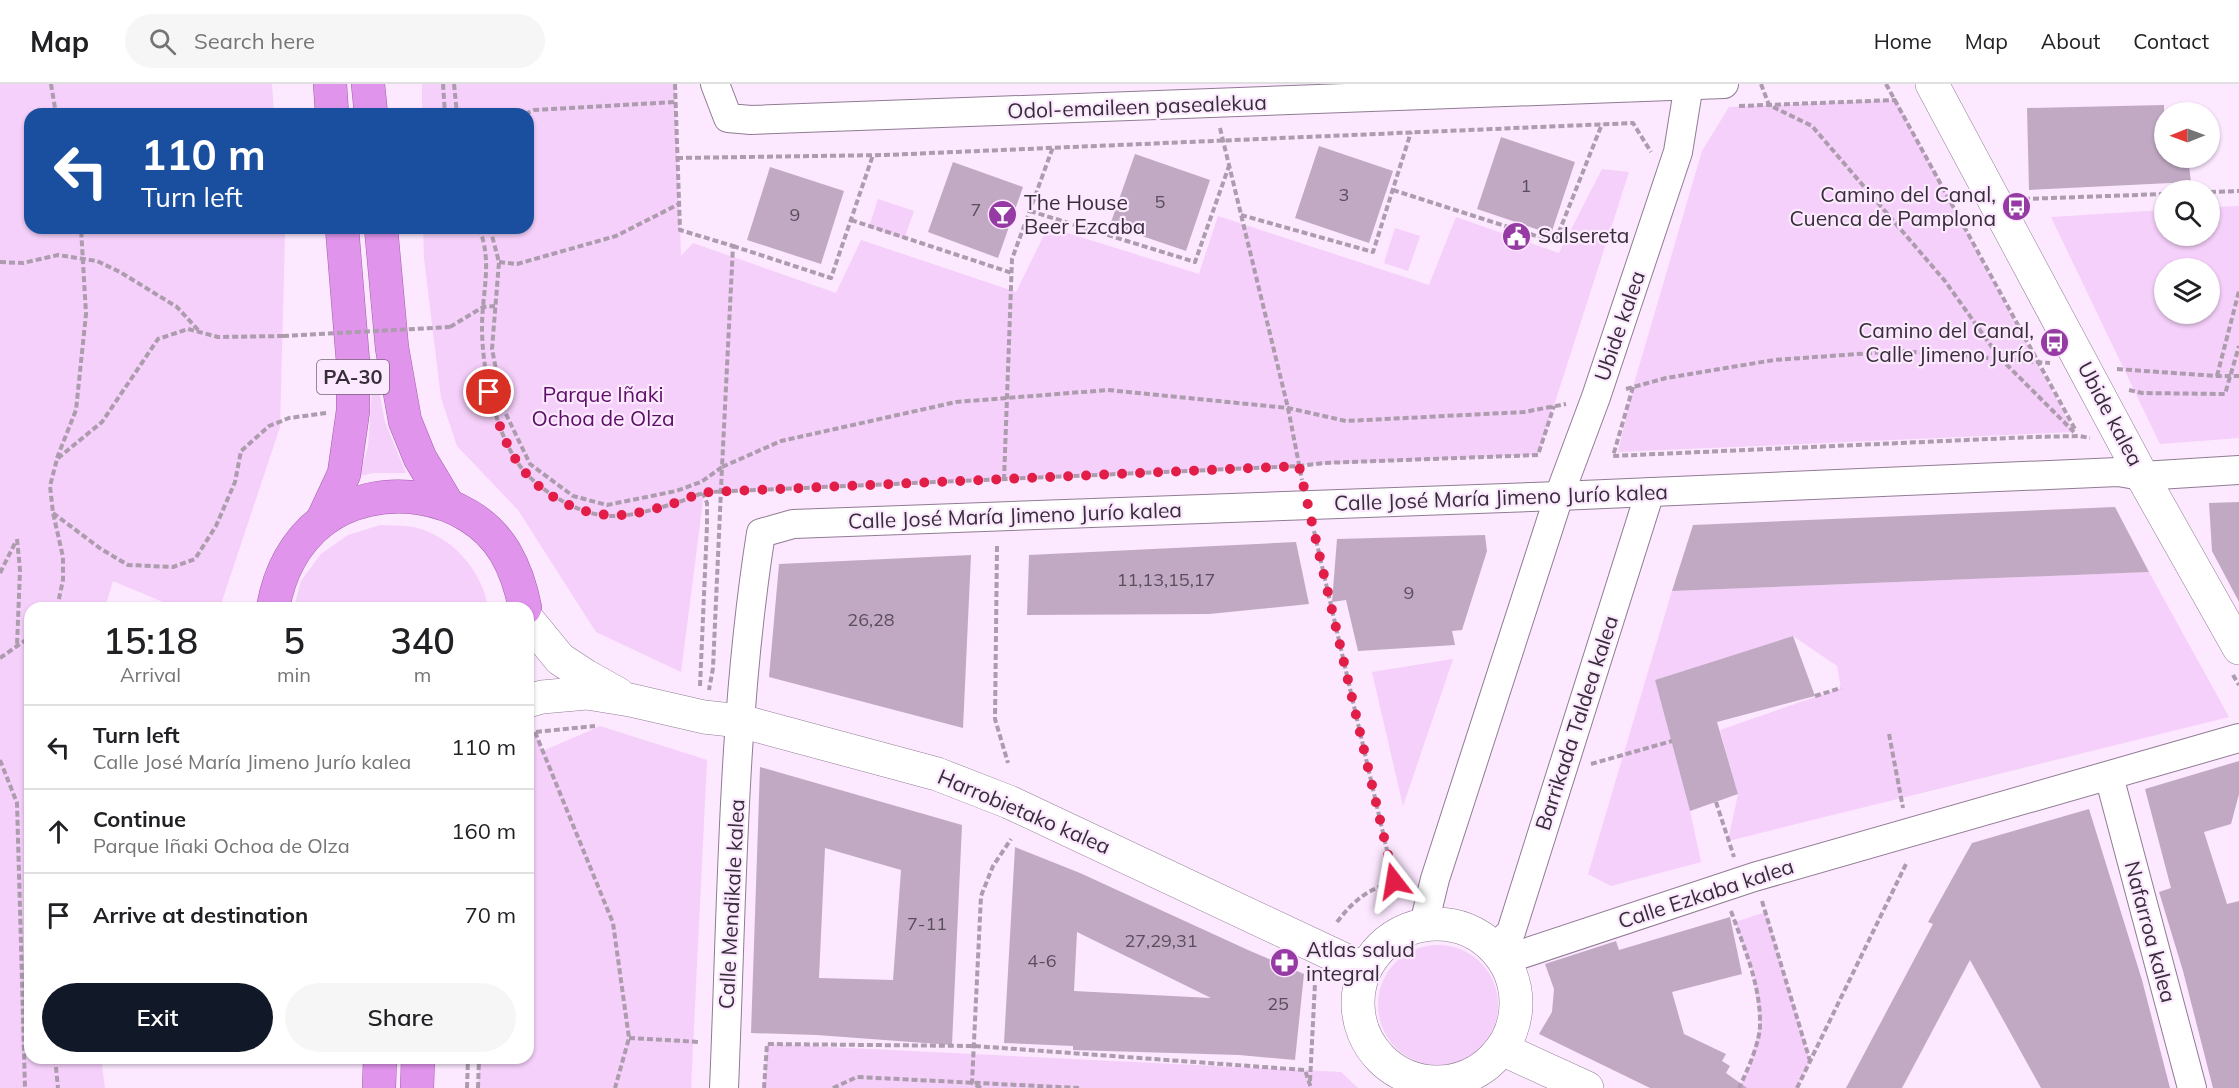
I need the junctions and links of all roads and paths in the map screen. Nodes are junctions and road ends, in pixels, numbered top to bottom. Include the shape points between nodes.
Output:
1 (51, 84) edge
2 (330, 84) edge
3 (368, 84) edge
4 (443, 84) edge
5 (454, 84) edge
6 (675, 84) edge
7 (715, 84) edge
8 (1761, 84) edge
9 (1886, 84) edge
10 (1932, 84) edge
11 (1689, 85) edge
12 (1726, 95) edge
13 (1896, 100) junction
14 (675, 102) junction
15 (1769, 105) junction
16 (55, 108) edge
17 (332, 108) edge
18 (370, 108) edge
19 (445, 108) edge
20 (456, 108) edge
21 (534, 110) edge
22 (1219, 124) dead end
23 (1602, 124) junction
24 (1411, 132) junction
25 (1223, 141) junction
26 (1053, 147) junction
27 (1678, 152) junction
28 (873, 155) junction
29 (677, 158) junction
30 (1229, 166) junction
31 (1393, 190) junction
32 (2239, 191) edge
33 (2220, 192) edge
34 (2154, 194) edge
35 (1995, 200) junction
36 (679, 204) junction
37 (1030, 211) junction
38 (1241, 214) junction
39 (850, 220) junction
40 (81, 234) edge
41 (342, 234) edge
42 (382, 234) edge
43 (481, 234) edge
44 (492, 234) edge
45 (733, 246) junction
46 (83, 259) junction
47 (0, 262) edge
48 (499, 262) junction
49 (1011, 273) junction
50 (2239, 291) edge
51 (495, 306) junction
52 (483, 307) junction
53 (200, 333) junction
54 (2239, 346) edge
55 (1999, 357) junction
56 (2038, 361) junction
57 (2085, 366) junction
58 (2217, 376) junction
59 (2239, 376) edge
60 (2231, 377) junction
61 (1634, 387) junction
62 (2120, 387) dead end
63 (1596, 397) junction
64 (1006, 398) junction
65 (1554, 406) junction
66 (1288, 408) junction
67 (353, 411) junction
68 (2074, 432) dead end
69 (2079, 436) junction
70 (2098, 440) dead end
71 (57, 459) junction
72 (1299, 466) junction
73 (722, 467) junction
74 (2239, 470) edge
75 (2142, 476) junction
76 (1004, 480) junction
77 (721, 492) junction
78 (1650, 492) junction
79 (703, 493) junction
80 (1559, 496) junction
81 (448, 505) junction
82 (1308, 506) junction
83 (53, 513) junction
84 (322, 521) junction
85 (997, 546) dead end
86 (0, 573) edge
87 (58, 602) edge
88 (274, 602) edge
89 (524, 602) edge
90 (534, 627) edge
91 (24, 641) edge
92 (17, 646) junction
93 (2239, 648) edge
94 (0, 658) edge
95 (1841, 688) dead end
96 (1815, 696) dead end
97 (630, 700) junction
98 (534, 712) edge
99 (534, 716) edge
100 (700, 716) junction
101 (534, 721) edge
102 (740, 721) junction
103 (600, 726) dead end
104 (1889, 734) dead end
105 (2239, 738) edge
106 (1672, 741) dead end
107 (0, 760) edge
108 (1008, 763) dead end
109 (1561, 772) junction
110 (2109, 776) junction
111 (1716, 802) dead end
112 (1908, 833) junction
113 (1011, 839) dead end
114 (1435, 879) junction
115 (1394, 881) junction
116 (1739, 882) junction
117 (1337, 922) dead end
118 (1424, 924) junction
119 (1500, 954) junction
120 (1364, 969) junction
121 (1315, 983) dead end
122 (629, 1038) junction
123 (726, 1043) junction
124 (974, 1046) junction
125 (1502, 1049) junction
126 (24, 1052) edge
127 (1810, 1061) junction
128 (24, 1064) edge
129 (56, 1064) edge
130 (380, 1064) edge
131 (418, 1064) edge
132 (468, 1064) edge
133 (479, 1064) edge
134 (920, 1080) junction
135 (972, 1083) junction
136 (1435, 1085) edge
137 (1310, 1087) edge
138 (25, 1088) edge
139 (58, 1088) edge
140 (379, 1088) edge
141 (417, 1088) edge
142 (467, 1088) edge
143 (478, 1088) edge
144 (615, 1088) edge
145 (723, 1088) edge
146 (764, 1088) edge
147 (834, 1088) edge
148 (924, 1088) edge
149 (981, 1088) edge
150 (1079, 1088) edge
151 (1587, 1088) edge
152 (1739, 1088) edge
153 (1797, 1088) edge
154 (2192, 1088) edge

1 - 16 path
2 - 17 highway
3 - 18 highway
4 - 19 path
5 - 20 path
6 - 14 path
7 - 11 street, Odol-emaileen pasealekua via 728,118 751,120
8 - 15 path
9 - 13 path, Ubide kalea
10 - 35 main road, Ubide kalea
11 - 12 street
11 - 27 street, Ubide kalea
12 - 15 path
13 - 15 path
13 - 56 path, Ubide kalea
14 - 21 path
14 - 29 path
15 - 55 path via 1812,126 1945,281
22 - 25 path, Odol-emaileen pasealekua
23 - 24 path
23 - 27 path via 1633,123 1650,152
23 - 31 path via 1555,242
24 - 25 path
24 - 31 path
25 - 26 path
25 - 30 path, Odol-emaileen pasealekua
26 - 28 path
26 - 37 path
27 - 63 street, Ubide kalea
28 - 29 path
28 - 39 path
29 - 36 path
30 - 37 path via 1195,262
30 - 38 path, Odol-emaileen pasealekua
31 - 38 path via 1373,252
32 - 33 path
34 - 35 path
35 - 57 main road, Ubide kalea
36 - 45 path via 680,230
36 - 48 path via 616,236 517,264
37 - 49 path via 1012,259
38 - 66 path, Odol-emaileen pasealekua
39 - 45 path via 831,278
39 - 49 path
40 - 46 path
41 - 67 highway, PA-30
42 - 81 highway, PA-30 via 392,348 405,421 420,458
43 - 52 path via 488,261
44 - 48 path
45 - 73 path
46 - 47 path via 58,255 23,263
46 - 53 path via 120,272 177,307
46 - 71 path via 86,314 76,410
48 - 51 path
49 - 64 path
50 - 58 path
51 - 52 path
51 - 73 path via 492,349 504,410 530,464 573,496 607,505 684,488
52 - 53 path, bridge via 450,327 283,336 218,337
52 - 79 path via 483,363 497,419 515,458 539,484 581,511 612,516 656,508
53 - 71 path via 188,329 158,339 102,422
54 - 60 path
55 - 56 path
55 - 61 path via 1900,351 1774,360
55 - 68 path
56 - 57 path
56 - 69 path, Ubide kalea
57 - 58 path
57 - 75 main road, Ubide kalea
58 - 60 path
59 - 60 path
60 - 62 path via 2225,394 2142,393
61 - 63 path
61 - 69 path, Calle José María Jimeno Jurío kalea via 1613,456
63 - 65 path
63 - 80 street, Ubide kalea
64 - 66 path via 1108,390
64 - 73 path via 956,402 781,441
64 - 76 path
65 - 66 path via 1524,412 1346,421
65 - 72 path, Calle José María Jimeno Jurío kalea via 1538,455
66 - 72 path, Odol-emaileen pasealekua
67 - 83 path via 289,418 269,426 241,451 235,482 216,526 195,559 173,567 128,565
67 - 84 highway, PA-30 via 344,474
69 - 70 path, Calle José María Jimeno Jurío kalea
71 - 83 path via 50,486
72 - 76 path, Calle José María Jimeno Jurío kalea
72 - 82 path, Odol-emaileen pasealekua
73 - 77 path
74 - 75 street, Calle José María Jimeno Jurío kalea
75 - 78 street, Calle José María Jimeno Jurío kalea via 2118,472
75 - 93 main road, Ubide kalea
76 - 77 path, Calle José María Jimeno Jurío kalea
77 - 79 path, Calle José María Jimeno Jurío kalea
77 - 100 path via 713,668
78 - 80 street, Calle José María Jimeno Jurío kalea
78 - 109 street, Barrikada Taldea kalea
79 - 100 path via 707,503
80 - 82 street, Calle José María Jimeno Jurío kalea
80 - 114 street
81 - 84 highway, PA-30 via 405,495 361,501
81 - 89 highway, PA-30 via 479,523 504,550 520,583
82 - 102 street, Calle José María Jimeno Jurío kalea via 793,524 761,533
82 - 115 path, Odol-emaileen pasealekua
83 - 87 path via 63,556
84 - 88 highway, PA-30 via 295,549 278,583
85 - 108 path via 995,719
86 - 92 path via 17,539
90 - 97 main road, Harrobietako kalea via 560,658
91 - 92 path
92 - 94 path
95 - 96 path
97 - 98 main road, Harrobietako kalea via 588,693 542,697
97 - 100 main road, Harrobietako kalea
99 - 103 path
100 - 102 main road, Harrobietako kalea
101 - 122 path via 612,923
102 - 120 main road, Harrobietako kalea via 937,774 1009,802
102 - 123 street, Calle Mendikale kalea
104 - 112 path
105 - 110 street, Calle Ezkaba kalea
106 - 109 path
107 - 126 path via 17,803
109 - 119 street, Barrikada Taldea kalea via 1511,932
110 - 112 street, Calle Ezkaba kalea
110 - 154 street, Nafarroa kalea
111 - 116 path
112 - 116 street, Calle Ezkaba kalea
112 - 127 path via 1909,856
113 - 124 path via 993,866 981,896
114 - 115 path
114 - 118 street
115 - 117 path via 1351,903
116 - 119 street, Calle Ezkaba kalea
116 - 127 path
116 - 152 path via 1761,1024 1750,1066
118 - 119 main road via 1450,924 1474,932
118 - 120 main road via 1400,932 1386,942
119 - 125 main road via 1514,981 1516,1005 1513,1028
120 - 136 main road via 1358,994 1359,1020 1369,1045 1386,1065 1409,1078
121 - 137 path
122 - 123 path
122 - 144 path
123 - 145 street, Calle Mendikale kalea
124 - 135 path
124 - 137 path via 1305,1070
124 - 146 path via 767,1044
125 - 136 main road via 1484,1067
125 - 151 main road
127 - 153 path
128 - 138 path
129 - 139 path
130 - 140 highway
131 - 141 highway
132 - 142 path
133 - 143 path
134 - 135 path
134 - 147 path via 857,1077
134 - 148 path
135 - 149 path
135 - 150 path

